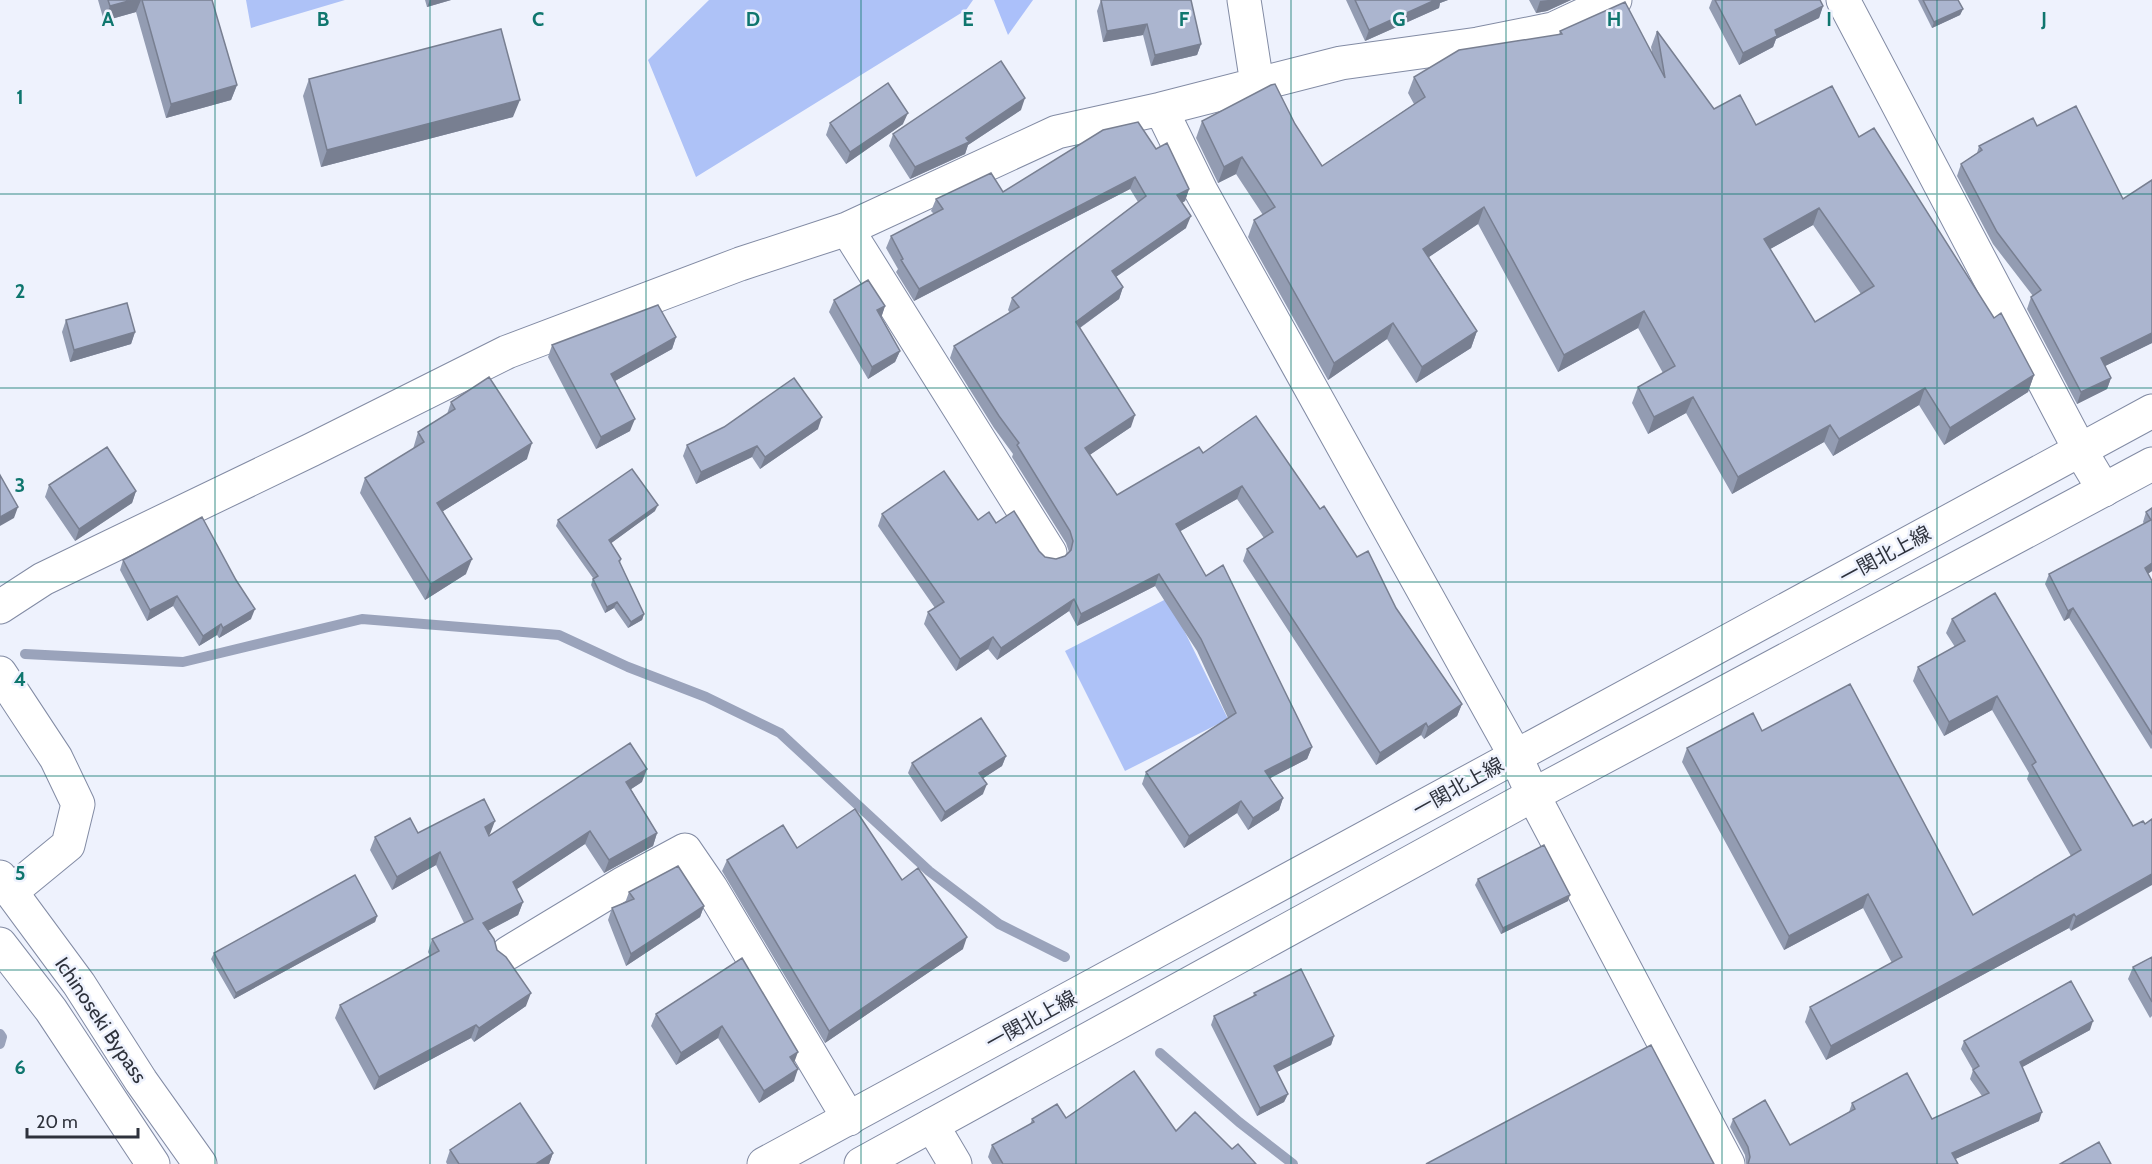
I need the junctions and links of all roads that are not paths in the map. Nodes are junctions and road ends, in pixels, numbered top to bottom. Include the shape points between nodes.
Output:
1 (1244, 0) edge
2 (1615, 0) edge
3 (1843, 0) edge
4 (1257, 84) junction
5 (1161, 109) junction
6 (847, 229) junction
7 (2152, 411) edge
8 (2080, 450) junction
9 (2152, 464) edge
10 (2104, 490) junction
11 (1050, 553) dead end
12 (0, 607) edge
13 (0, 673) edge
14 (1515, 755) junction
15 (1533, 795) junction
16 (6, 884) edge
17 (0, 944) edge
18 (508, 953) dead end
19 (849, 1119) junction
20 (932, 1125) junction
21 (153, 1164) edge
22 (200, 1164) edge
23 (764, 1164) edge
24 (861, 1164) edge
25 (956, 1164) edge
26 (1728, 1164) edge

1 - 4 main road
2 - 4 main road via 1553,28 1478,44 1341,63
3 - 8 main road
4 - 5 main road
5 - 6 main road via 1057,132
5 - 14 main road via 1207,201
6 - 11 main road
6 - 12 main road via 696,280 507,352 43,579
7 - 8 main road, 一関北上線
8 - 10 main road
8 - 14 main road, 一関北上線
9 - 10 main road
10 - 15 main road
13 - 16 main road via 56,758 78,804 69,845
14 - 15 main road
14 - 19 main road, 一関北上線
15 - 20 main road
15 - 26 main road
16 - 22 main road, Ichinoseki Bypass via 79,984
17 - 21 main road, Ichinoseki Bypass via 51,1010
18 - 19 main road via 686,850
19 - 23 main road, 一関北上線
20 - 24 main road
20 - 25 main road

